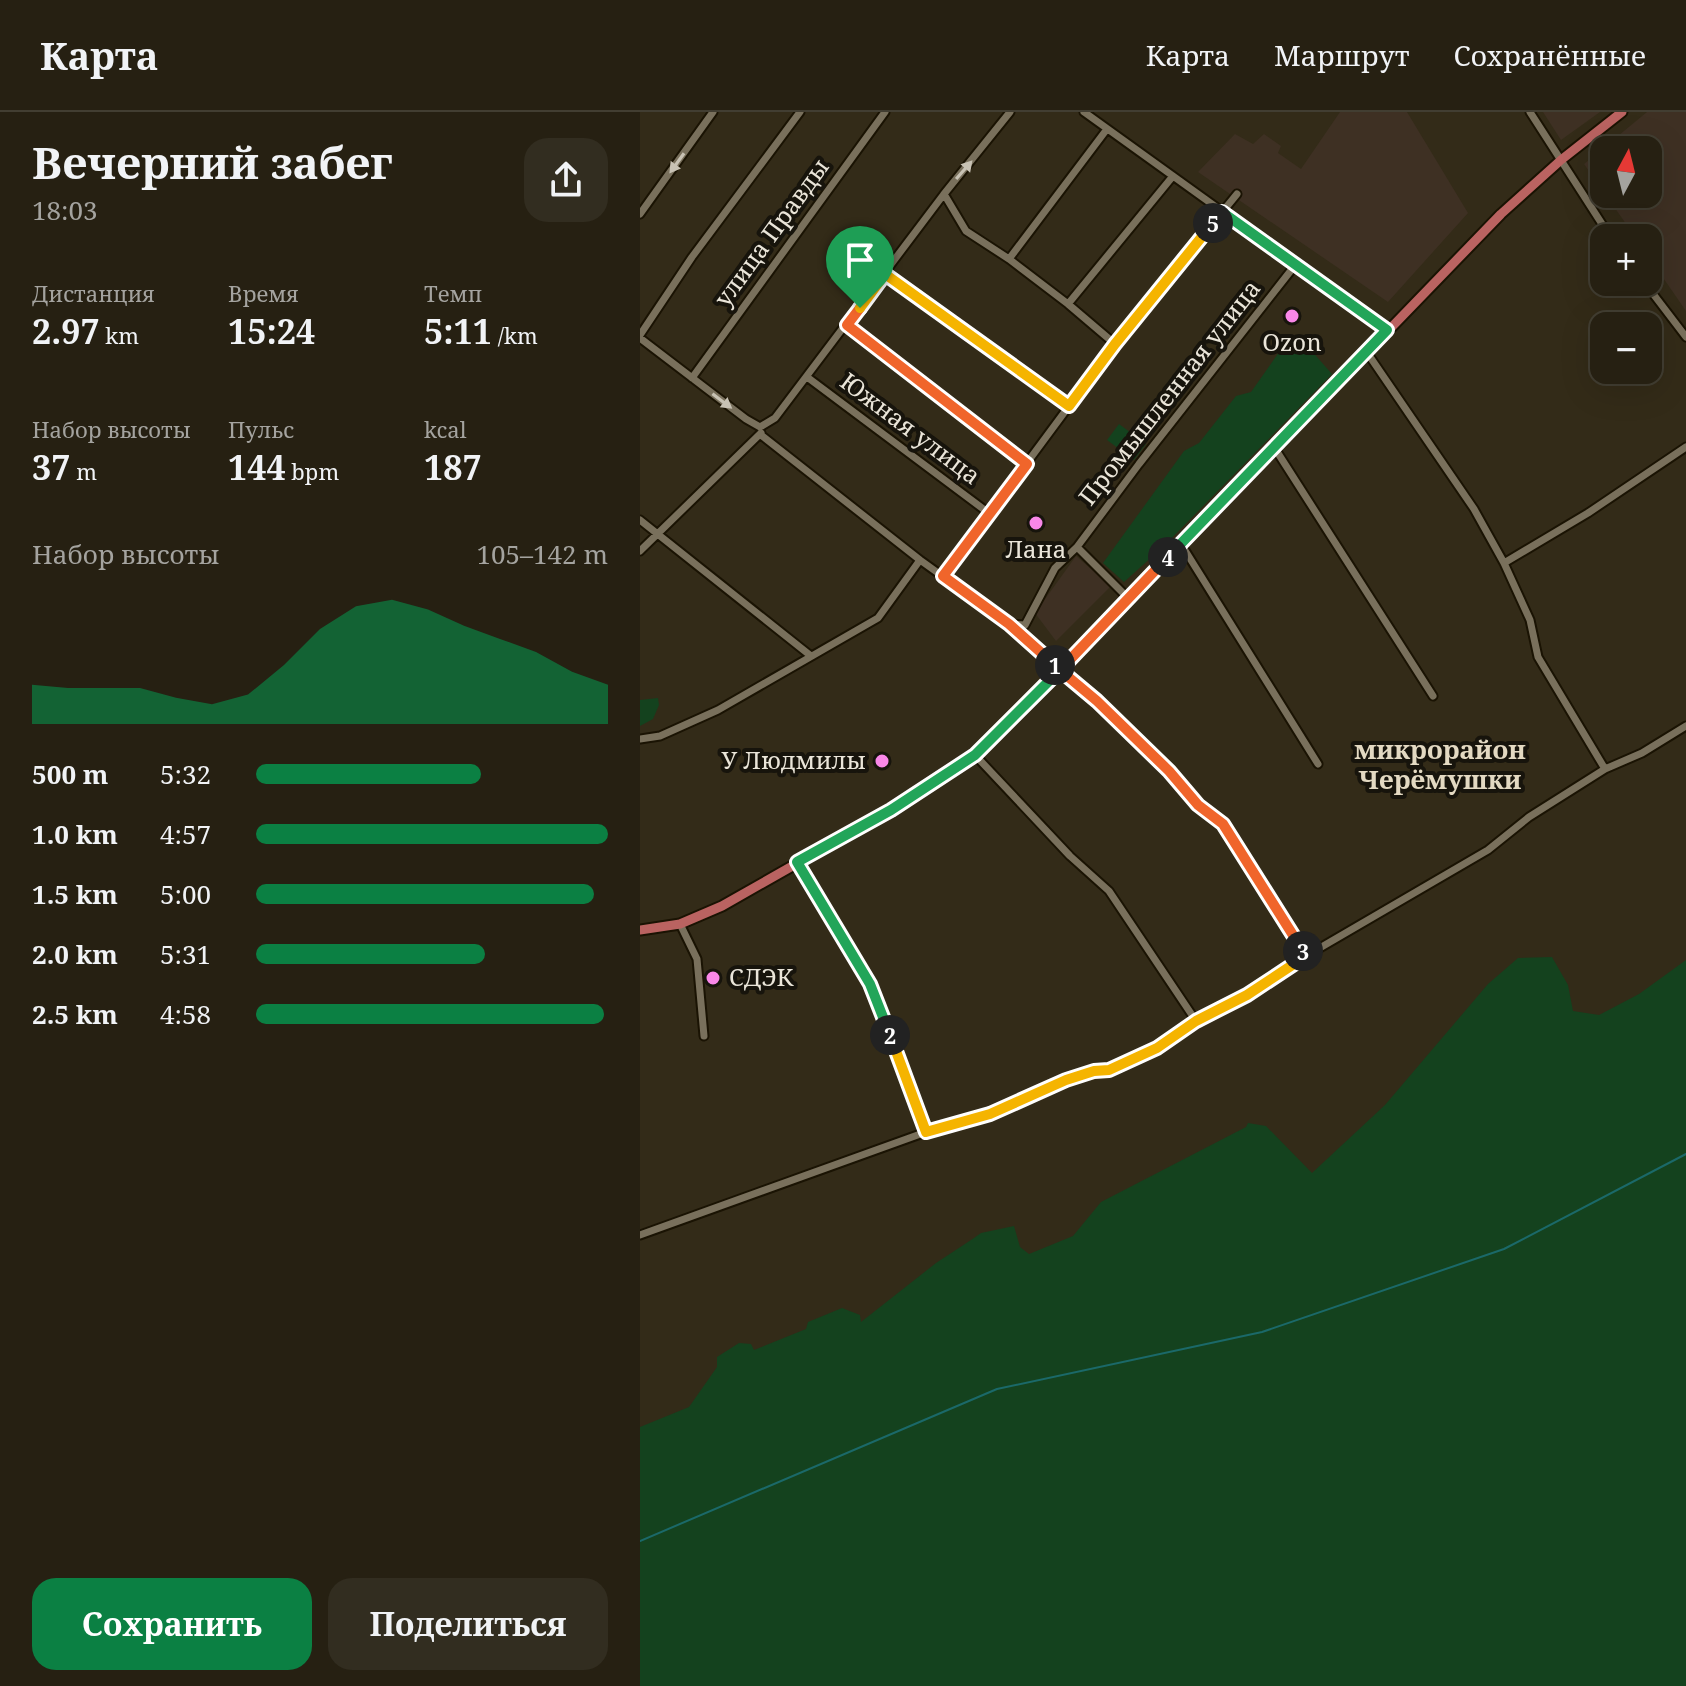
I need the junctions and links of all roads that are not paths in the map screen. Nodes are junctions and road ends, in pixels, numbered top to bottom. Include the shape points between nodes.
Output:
1 (713, 112) edge
2 (800, 112) edge
3 (885, 112) edge
4 (1010, 112) edge
5 (1084, 112) edge
6 (1530, 112) edge
7 (1622, 112) edge
8 (1107, 129) junction
9 (1561, 160) junction
10 (1173, 176) junction
11 (944, 194) junction
12 (1237, 194) dead end
13 (1222, 212) junction
14 (640, 214) edge
15 (1602, 224) edge
16 (1009, 259) junction
17 (1296, 264) junction
18 (885, 274) junction
19 (1655, 296) edge
20 (1068, 304) junction
21 (847, 325) junction
22 (1387, 330) junction
23 (640, 337) edge
24 (1686, 337) edge
25 (1115, 344) junction
26 (1366, 351) junction
27 (807, 377) junction
28 (692, 378) junction
29 (1069, 406) junction
30 (760, 431) junction
31 (1274, 447) junction
32 (1686, 447) edge
33 (1027, 464) junction
34 (990, 514) junction
35 (640, 520) edge
36 (660, 534) junction
37 (1181, 544) junction
38 (1077, 547) junction
39 (640, 551) edge
40 (920, 560) junction
41 (1504, 563) junction
42 (943, 576) junction
43 (1128, 598) junction
44 (1009, 624) junction
45 (811, 656) junction
46 (1060, 670) junction
47 (1433, 696) dead end
48 (1686, 726) edge
49 (640, 739) edge
50 (975, 755) junction
51 (1318, 764) dead end
52 (1605, 769) junction
53 (797, 862) junction
54 (680, 924) junction
55 (640, 930) edge
56 (1306, 956) junction
57 (1196, 1021) junction
58 (704, 1036) dead end
59 (926, 1132) junction
60 (640, 1235) edge

1 -> 14 street
2 - 23 street
3 - 28 street, улица Правды
11 -> 4 street
5 - 8 street
6 - 9 street
7 - 9 main road
8 - 10 street
8 - 16 street
9 - 15 street
9 - 22 main road
10 - 13 street
10 - 20 street
11 - 16 street via 966,231
11 - 18 street
12 - 13 street
13 - 17 street
13 - 25 street
16 - 20 street
17 - 22 street
17 - 38 street, Промышленная улица
18 - 21 street
18 - 29 street
19 - 24 street
20 - 25 street
21 - 27 street
21 - 33 street
22 - 26 main road
23 - 28 street
25 - 29 street
26 - 31 main road
26 - 41 street via 1474,509
27 - 30 street
27 - 34 street, Южная улица
28 -> 30 street
29 - 33 street
30 - 36 street
30 - 40 street
31 - 37 main road
31 - 47 street
32 - 41 street
33 - 34 street
34 - 42 street
35 - 36 street
36 - 39 street
36 - 45 street
37 - 43 main road
37 - 51 street
38 - 43 street
38 - 44 street, Промышленная улица via 1055,568 1025,625
40 - 42 street
40 - 45 street via 878,618
41 - 52 street via 1530,620 1538,657
42 - 44 street
43 - 46 main road
44 - 46 street
45 - 49 street via 718,710 660,736
46 - 50 main road
46 - 56 street via 1223,824
48 - 52 street
50 - 53 main road
50 - 57 street via 1109,891
52 - 56 street via 1488,850
53 - 54 main road
53 - 59 street via 870,984
54 - 55 main road
54 - 58 street via 697,959
56 - 57 street
57 - 59 street via 1157,1048 1109,1070 1066,1080 990,1114
59 - 60 street

